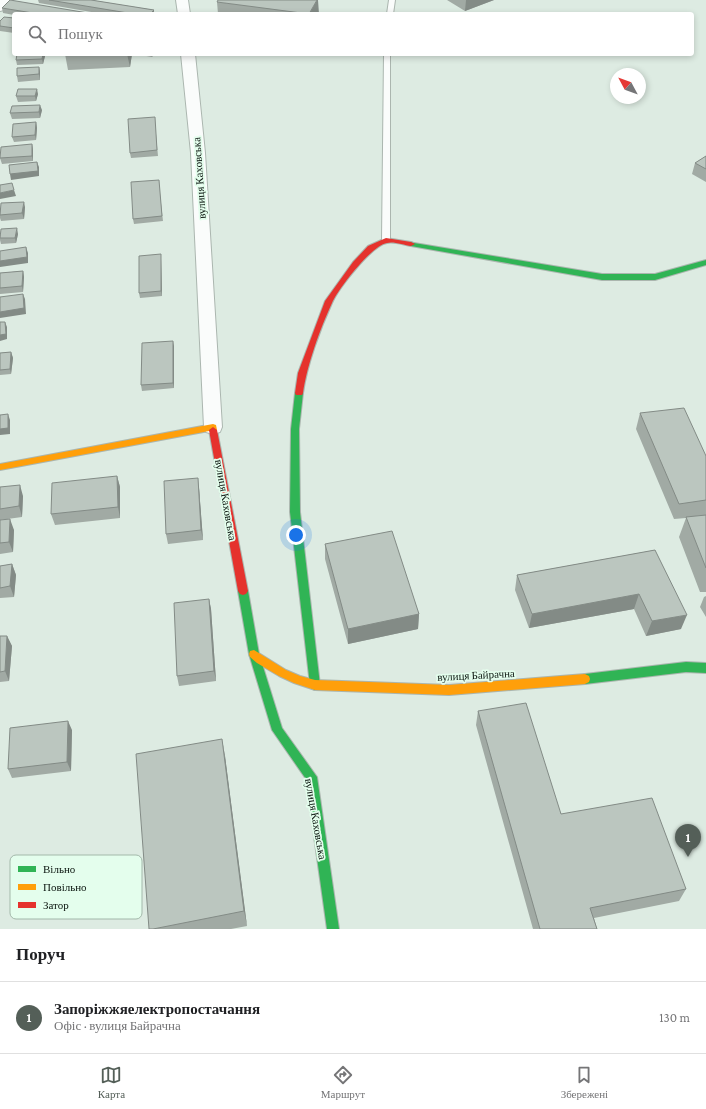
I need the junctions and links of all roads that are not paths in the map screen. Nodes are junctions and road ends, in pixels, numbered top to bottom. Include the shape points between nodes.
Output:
1 (7, 0) edge
2 (182, 0) edge
3 (392, 0) edge
4 (0, 7) edge
5 (184, 12) edge
6 (390, 12) edge
7 (188, 56) edge
8 (387, 56) edge
9 (386, 240) junction
10 (706, 262) edge
11 (213, 427) junction
12 (0, 467) edge
13 (254, 654) junction
14 (706, 668) edge
15 (315, 685) junction
16 (333, 929) edge

1 - 4 street
2 - 5 street
3 - 6 lane
7 - 11 street, вулиця Каховська via 198,153
8 - 9 lane
9 - 10 street via 602,278 655,277
9 - 15 street via 371,248 356,264 329,301 302,373 294,429 295,512
11 - 12 street
11 - 13 street, вулиця Каховська
13 - 15 street, вулиця Байрачна via 283,675 298,682
13 - 16 street, вулиця Каховська via 277,730 311,776
14 - 15 street, вулиця Байрачна via 686,667 616,677 449,690

